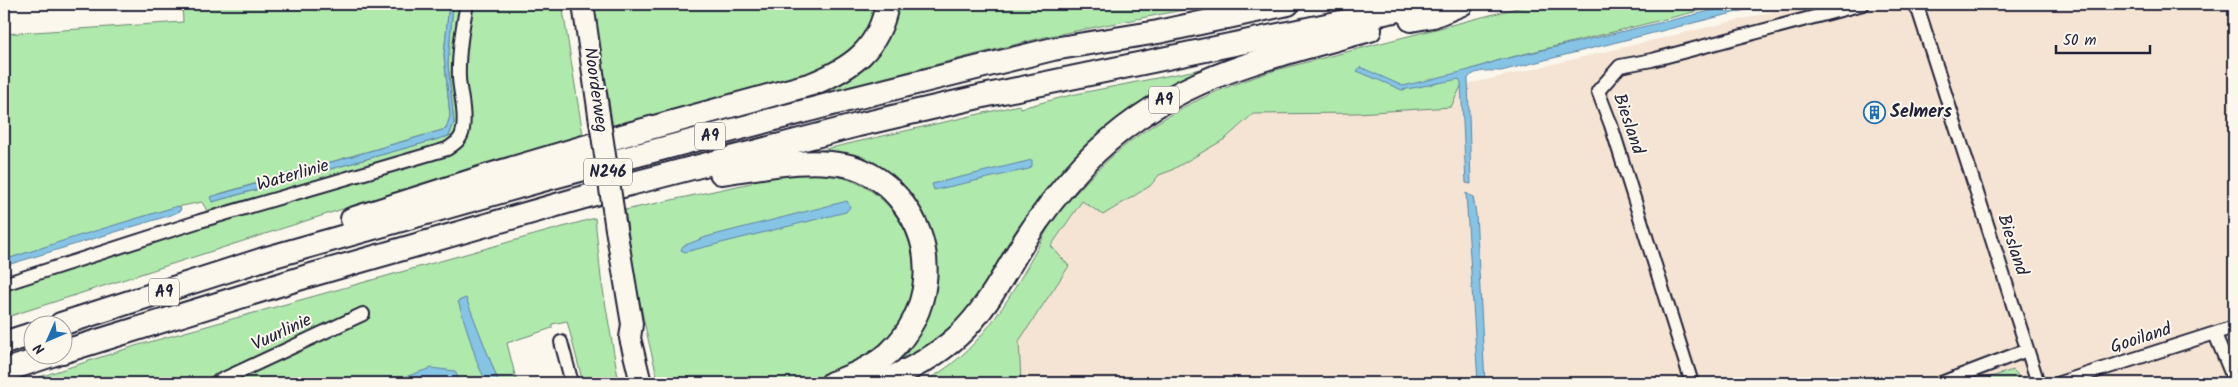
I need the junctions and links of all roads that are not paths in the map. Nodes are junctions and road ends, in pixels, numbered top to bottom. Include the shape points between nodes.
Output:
1 (466, 4) edge
2 (582, 4) edge
3 (888, 4) edge
4 (1288, 4) edge
5 (1428, 4) edge
6 (1462, 4) edge
7 (1863, 4) edge
8 (1913, 4) edge
9 (630, 184) junction
10 (267, 258) junction
11 (4, 284) edge
12 (363, 314) dead end
13 (72, 320) edge
14 (632, 324) junction
15 (2234, 327) edge
16 (2215, 334) junction
17 (22, 337) edge
18 (561, 342) dead end
19 (4, 343) edge
20 (72, 349) edge
21 (2027, 350) junction
22 (633, 357) junction
23 (25, 364) edge
24 (4, 371) edge
25 (2233, 372) edge
26 (215, 383) edge
27 (572, 383) edge
28 (634, 383) edge
29 (641, 383) edge
30 (652, 383) edge
31 (832, 383) edge
32 (877, 383) edge
33 (1692, 383) edge
34 (1941, 383) edge
35 (2038, 383) edge
36 (2059, 383) edge

1 - 11 street, Waterlinie via 458,54 464,110 463,130 458,142
2 - 14 main road, Noorderweg / N246, bridge
3 - 10 highway, A9 via 883,24 871,45 837,74 787,92 621,136 438,191 322,229
4 - 10 highway, A9 via 1158,32 1053,49 945,75 550,178
5 - 9 highway, A9 via 983,96
6 - 32 highway, A9 via 1433,16 1235,68 1157,104 1107,142 1050,204 995,291 959,335 913,368
7 - 33 street, Biesland via 1620,66 1598,91
8 - 21 street, Biesland via 1919,12
9 - 20 highway, A9 via 308,276
9 - 31 highway, A9 via 802,162 846,165 867,173 893,192 909,212 922,240 927,277 922,303 912,324 888,354 859,373
10 - 13 highway, A9
12 - 26 street, Vuurlinie
14 - 22 main road, Noorderweg / N246
14 - 30 main road, Noorderweg / N246
15 - 16 street, Gooiland
16 - 25 street
16 - 36 street, Gooiland
17 - 19 highway
18 - 27 street
21 - 34 street
21 - 35 street, Biesland
22 - 28 main road, Noorderweg / N246
22 - 29 main road, Noorderweg / N246
23 - 24 highway

